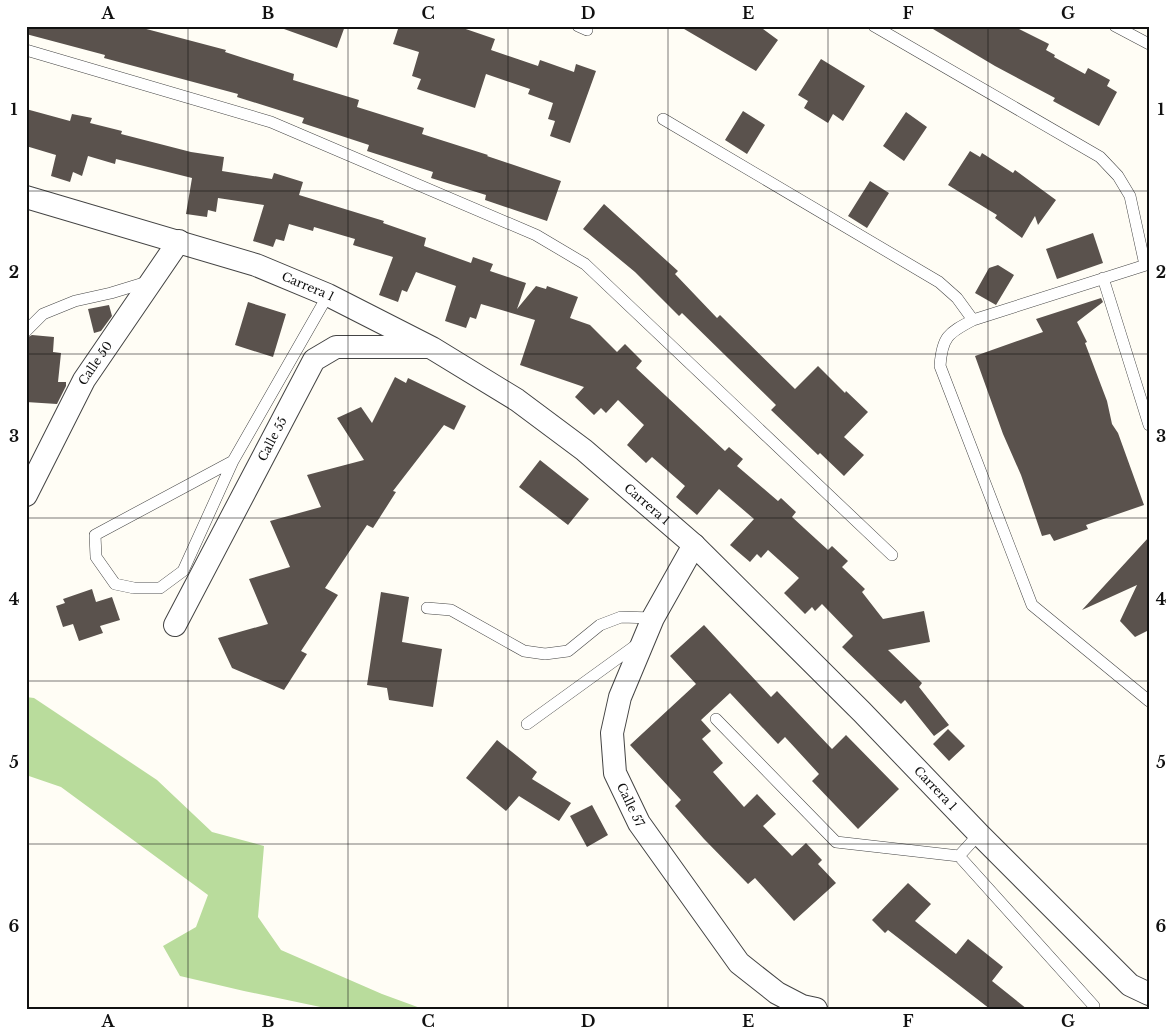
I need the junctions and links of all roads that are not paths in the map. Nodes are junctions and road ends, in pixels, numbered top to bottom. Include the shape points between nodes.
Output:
1 (874, 26) edge
2 (1115, 26) edge
3 (1149, 44) edge
4 (26, 50) edge
5 (663, 119) dead end
6 (26, 197) edge
7 (179, 241) junction
8 (1147, 264) edge
9 (1103, 278) junction
10 (152, 281) junction
11 (328, 295) junction
12 (973, 320) junction
13 (26, 331) edge
14 (432, 348) junction
15 (1149, 425) edge
16 (233, 461) junction
17 (26, 495) edge
18 (694, 545) junction
19 (892, 555) dead end
20 (428, 608) dead end
21 (653, 618) junction
22 (175, 625) dead end
23 (644, 639) junction
24 (1149, 700) edge
25 (716, 719) dead end
26 (527, 724) dead end
27 (979, 834) junction
28 (959, 856) junction
29 (1149, 994) edge
30 (1094, 1006) dead end
31 (816, 1009) edge

1 - 8 lane via 1100,157 1118,176 1130,196
2 - 3 lane
4 - 19 lane via 271,122 536,235 585,264
5 - 12 lane via 939,282 957,298
6 - 7 street, Carrera 1
7 - 10 street, Calle 50
7 - 11 street, Carrera 1 via 256,265
8 - 9 lane
9 - 12 lane
9 - 15 lane
10 - 13 lane via 76,301 43,314
10 - 17 street, Calle 50 via 84,380
11 - 14 street, Carrera 1
11 - 16 lane
12 - 24 lane via 953,331 942,347 940,366 1032,605
14 - 18 street, Carrera 1 via 517,400 584,450
14 - 22 street, Calle 55 via 336,347 314,360
16 - 16 lane via 95,534 96,556 115,584 160,588 183,571
18 - 21 street, Calle 57
18 - 27 street, Carrera 1
20 - 21 lane via 451,610 524,652 545,654 568,651 600,625 621,617
21 - 23 street, Calle 57
23 - 26 lane
23 - 31 street, Calle 57 via 620,697 612,733 615,773 639,823 739,963 777,993 802,1006
25 - 28 lane via 836,842
27 - 28 lane
27 - 29 street, Carrera 1 via 1130,985
28 - 30 lane

